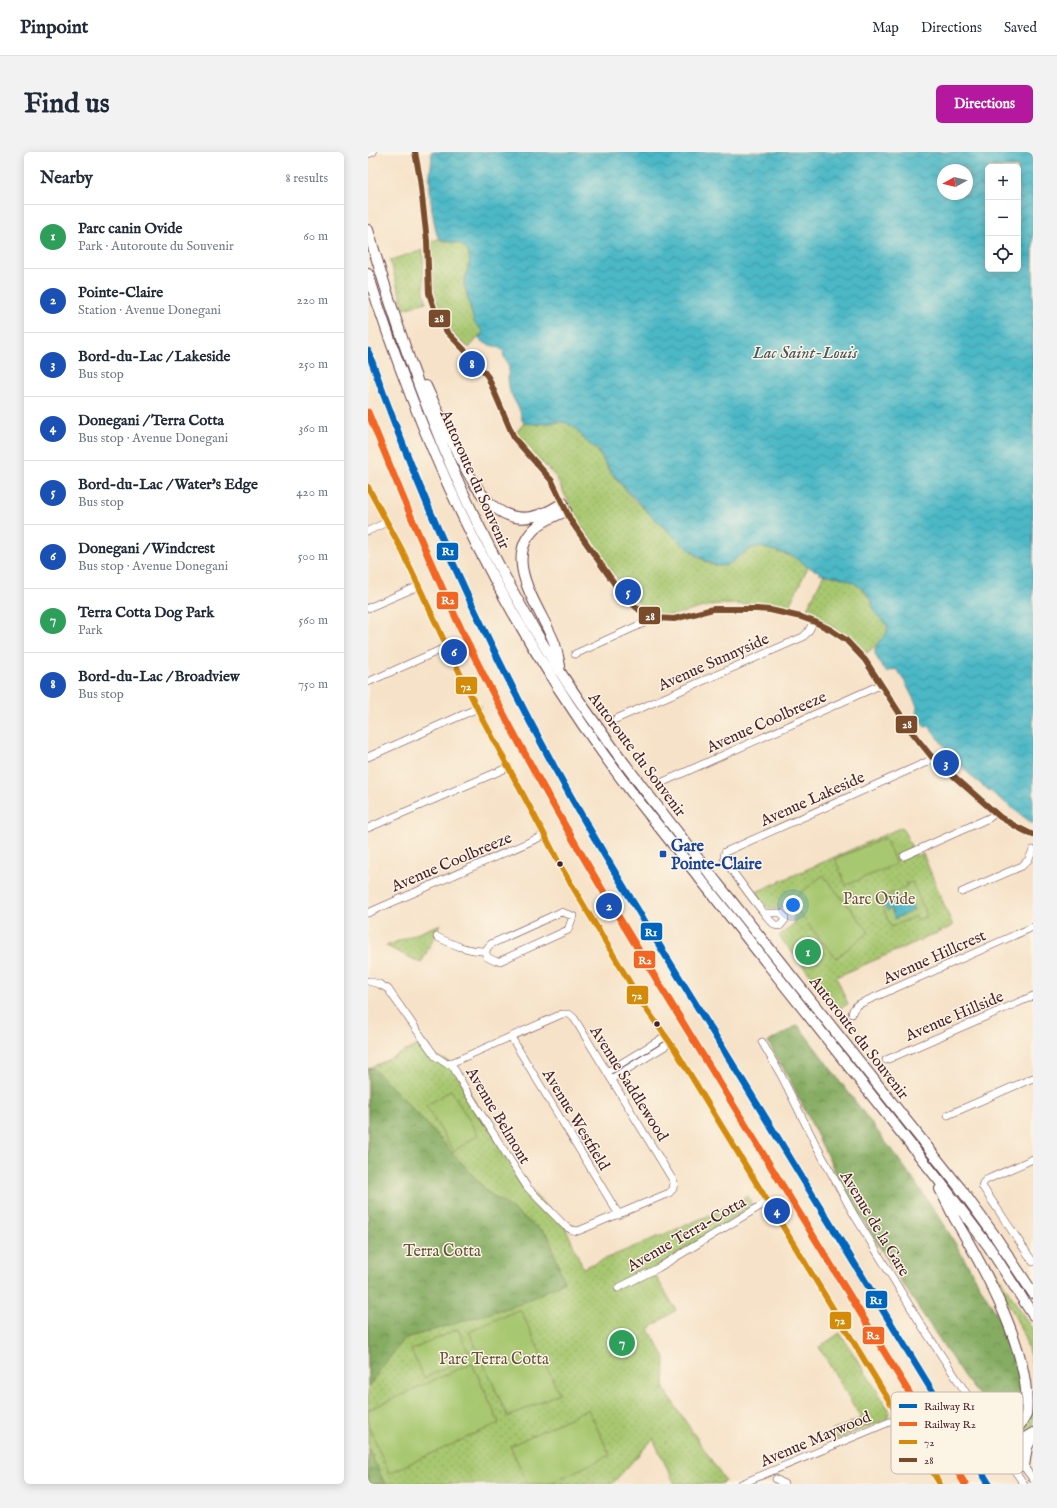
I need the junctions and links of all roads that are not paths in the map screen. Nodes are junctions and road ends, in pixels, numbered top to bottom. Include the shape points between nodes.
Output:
1 (373, 152) edge
2 (415, 152) edge
3 (368, 154) edge
4 (368, 230) edge
5 (368, 274) edge
6 (396, 320) junction
7 (368, 487) edge
8 (564, 507) junction
9 (387, 522) junction
10 (368, 531) edge
11 (418, 586) junction
12 (368, 608) edge
13 (648, 615) junction
14 (814, 621) junction
15 (447, 647) junction
16 (575, 654) dead end
17 (562, 673) junction
18 (368, 682) edge
19 (880, 685) junction
20 (478, 708) junction
21 (616, 719) dead end
22 (368, 757) edge
23 (934, 758) junction
24 (509, 767) junction
25 (663, 782) dead end
26 (996, 813) junction
27 (368, 828) edge
28 (545, 835) junction
29 (1033, 835) edge
30 (1033, 850) edge
31 (904, 856) dead end
32 (962, 892) dead end
33 (585, 908) junction
34 (368, 913) edge
35 (764, 913) dead end
36 (573, 916) junction
37 (1033, 927) edge
38 (437, 937) dead end
39 (486, 951) junction
40 (369, 982) edge
41 (1033, 996) edge
42 (852, 1014) dead end
43 (666, 1036) junction
44 (511, 1037) junction
45 (762, 1042) dead end
46 (670, 1043) junction
47 (886, 1060) dead end
48 (451, 1063) junction
49 (607, 1072) junction
50 (1033, 1078) edge
51 (611, 1079) junction
52 (948, 1115) dead end
53 (1033, 1159) edge
54 (928, 1166) junction
55 (767, 1202) junction
56 (619, 1215) junction
57 (578, 1232) joint
58 (1033, 1262) edge
59 (618, 1288) dead end
60 (1033, 1293) edge
61 (1033, 1315) edge
62 (965, 1392) edge
63 (891, 1405) edge
64 (1023, 1420) edge
65 (891, 1421) edge
66 (1033, 1434) edge
67 (1023, 1438) edge
68 (1024, 1466) joint
69 (773, 1471) junction
70 (934, 1474) edge
71 (1018, 1474) edge
72 (1033, 1479) edge
73 (776, 1482) edge
74 (741, 1484) edge
75 (784, 1484) edge
76 (940, 1484) edge
77 (1024, 1484) edge

1 - 3 street
2 - 8 street via 428,251 429,293 432,306 447,332 488,377 511,433 552,481
4 - 6 highway, Autoroute du Souvenir
5 - 54 highway, Autoroute du Souvenir via 407,389 449,489 500,592 542,663 628,788
6 - 8 highway via 451,441 484,498 502,512 520,517 544,514
6 - 17 highway, Autoroute du Souvenir via 431,417 466,498 514,592
7 - 9 street
8 - 13 street via 620,592 630,603
8 - 17 highway via 534,529 525,542 521,559 525,582 555,643
9 - 10 street
9 - 11 street
11 - 12 street
11 - 15 street
13 - 14 street via 670,619 713,609 751,609 778,612
13 - 16 street via 644,622
14 - 19 street via 846,640 868,664
14 - 21 street, Avenue Sunnyside via 803,637
15 - 18 street
15 - 20 street
17 - 60 highway, Autoroute du Souvenir via 634,777 960,1188
19 - 23 street via 915,737
19 - 25 street, Avenue Coolbreeze
20 - 22 street
20 - 24 street
23 - 26 street
23 - 35 street, Avenue Lakeside via 725,852 726,863
24 - 27 street
24 - 28 street
26 - 29 street
26 - 31 street
28 - 33 street via 560,867
28 - 34 street, Avenue Coolbreeze
30 - 32 street via 1022,866
33 - 36 street
33 - 43 street via 642,1003
36 - 39 street via 561,912 491,944
36 - 39 street via 568,930 500,961 490,959
37 - 42 street, Avenue Hillcrest via 857,1005
38 - 39 street via 460,948
40 - 48 street, Avenue Belmont via 388,989 435,1056 447,1064
41 - 47 street, Avenue Hillside
43 - 46 street
43 - 49 street
44 - 48 street, Avenue Saddlewood
44 - 49 street, Avenue Saddlewood via 562,1014 569,1014
44 - 56 street, Avenue Westfield
45 - 62 street, Avenue de la Gare via 853,1213
46 - 51 street
46 - 55 street
48 - 57 street, Avenue Belmont via 527,1187 565,1226
49 - 51 street, Avenue Saddlewood
50 - 52 street
51 - 56 street, Avenue Saddlewood via 674,1182 669,1194
53 - 58 street via 989,1178 982,1185 984,1192
54 - 61 highway, Autoroute du Souvenir via 974,1227
54 - 64 highway via 1022,1335 1032,1376 1030,1404
55 - 59 street, Avenue Terra-Cotta via 658,1268
55 - 63 street
56 - 57 street, Avenue Saddlewood
65 - 69 street, Avenue Maywood
66 - 67 highway
66 - 68 highway via 1027,1447
68 - 72 street, Avenue de la Gare
69 - 73 street
69 - 74 street, Avenue Maywood
70 - 76 street
71 - 77 street, Avenue de la Gare
73 - 75 street

